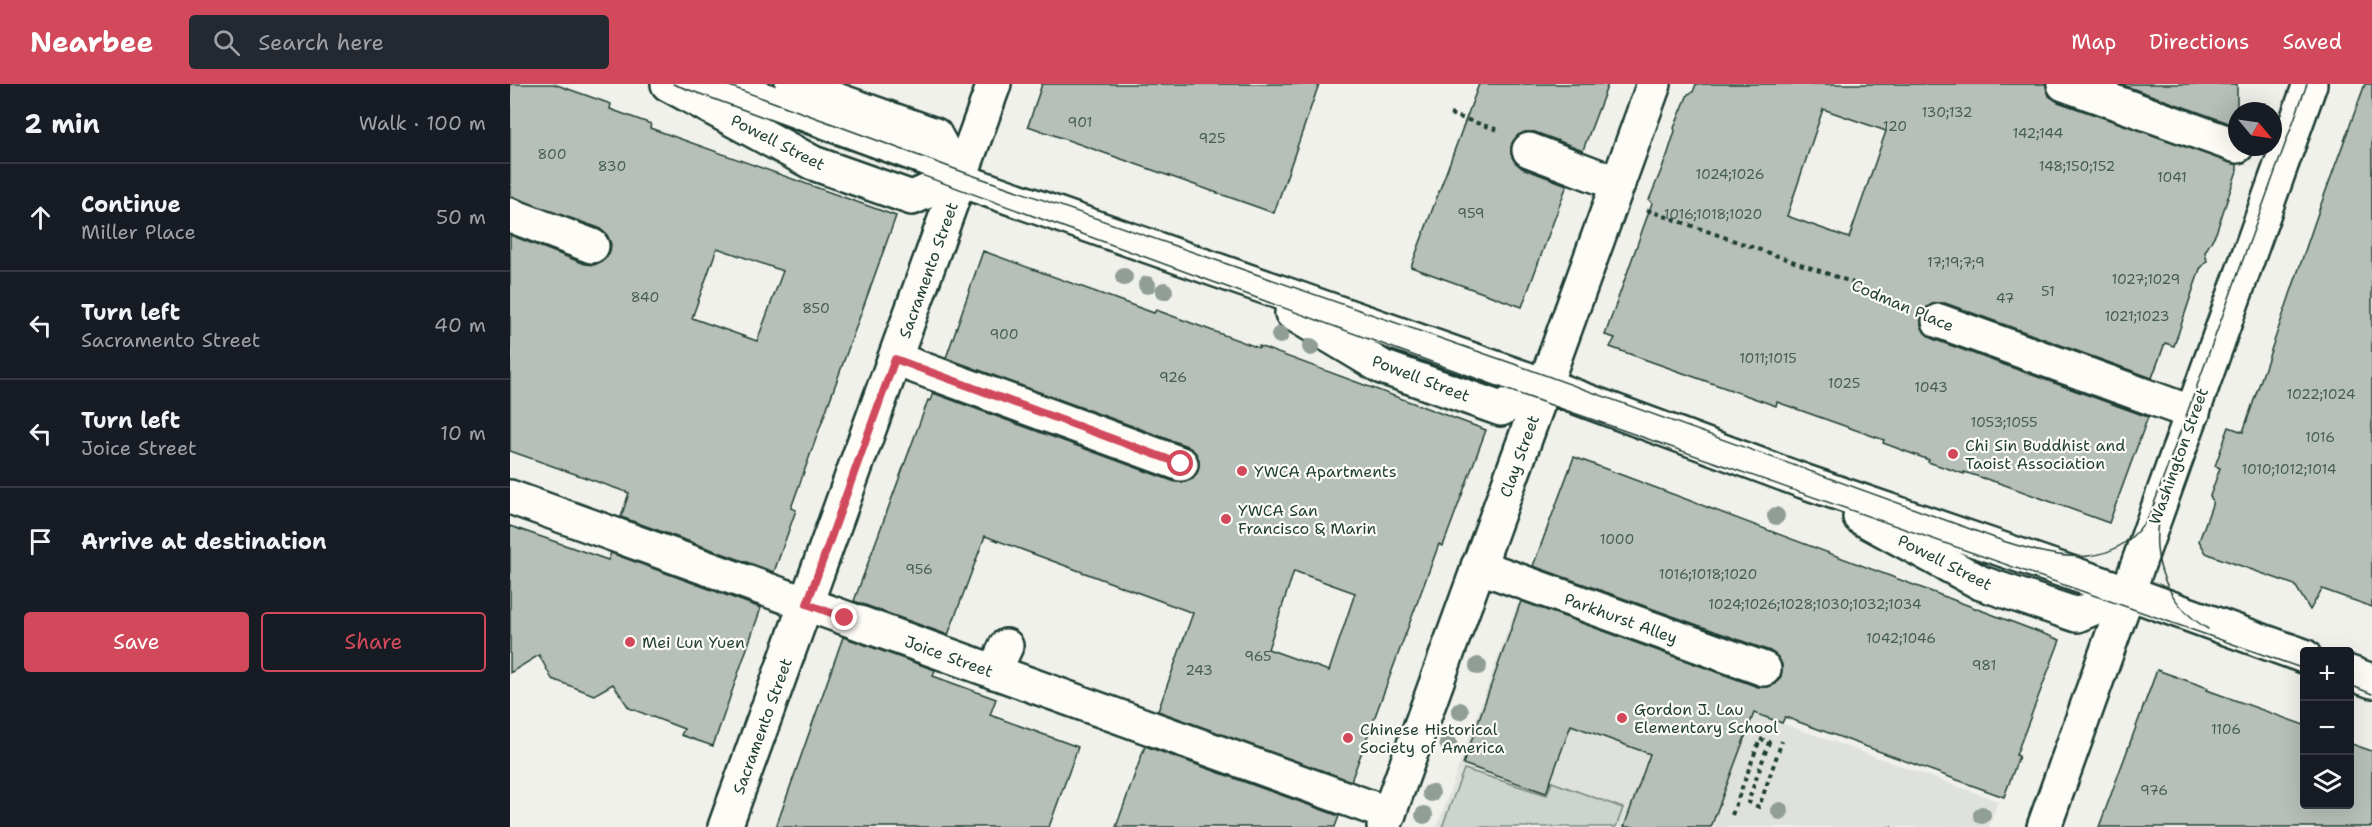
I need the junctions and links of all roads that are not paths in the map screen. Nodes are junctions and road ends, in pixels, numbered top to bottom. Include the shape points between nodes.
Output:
1 (668, 84) edge
2 (721, 84) edge
3 (792, 84) edge
4 (994, 84) edge
5 (1654, 84) edge
6 (2064, 84) edge
7 (2310, 84) edge
8 (2228, 143) edge
9 (1529, 150) dead end
10 (2264, 156) edge
11 (2282, 162) junction
12 (960, 180) junction
13 (1615, 191) junction
14 (510, 216) edge
15 (592, 246) dead end
16 (1939, 321) road end
17 (895, 359) junction
18 (1544, 385) junction
19 (2193, 413) junction
20 (1181, 464) dead end
21 (510, 497) edge
22 (1479, 566) junction
23 (2129, 593) junction
24 (807, 604) junction
25 (2300, 655) edge
26 (1764, 669) dead end
27 (2354, 674) edge
28 (2372, 681) edge
29 (1386, 821) edge
30 (725, 827) edge
31 (2044, 827) edge

1 - 12 street, Powell Street via 813,164 912,198
2 - 12 street via 926,159
3 - 12 street via 935,135
4 - 12 street, Sacramento Street
5 - 13 street, Clay Street
6 - 8 street
7 - 11 street, Washington Street
9 - 13 street
10 - 11 street
11 - 19 street, Washington Street
12 - 17 street, Sacramento Street
12 - 18 street, Powell Street via 1240,280 1382,367 1501,409
13 - 18 street, Clay Street
14 - 15 street
16 - 19 street, Codman Place
17 - 20 street
17 - 24 street, Sacramento Street
18 - 22 street, Clay Street
18 - 23 street, Powell Street via 1803,481
19 - 23 street, Washington Street
21 - 24 street, Joice Street
22 - 26 street, Parkhurst Alley
22 - 29 street, Clay Street
23 - 25 street, Powell Street
23 - 31 street, Washington Street
24 - 29 street, Joice Street via 1000,659 1112,702
24 - 30 street, Sacramento Street
27 - 28 street

